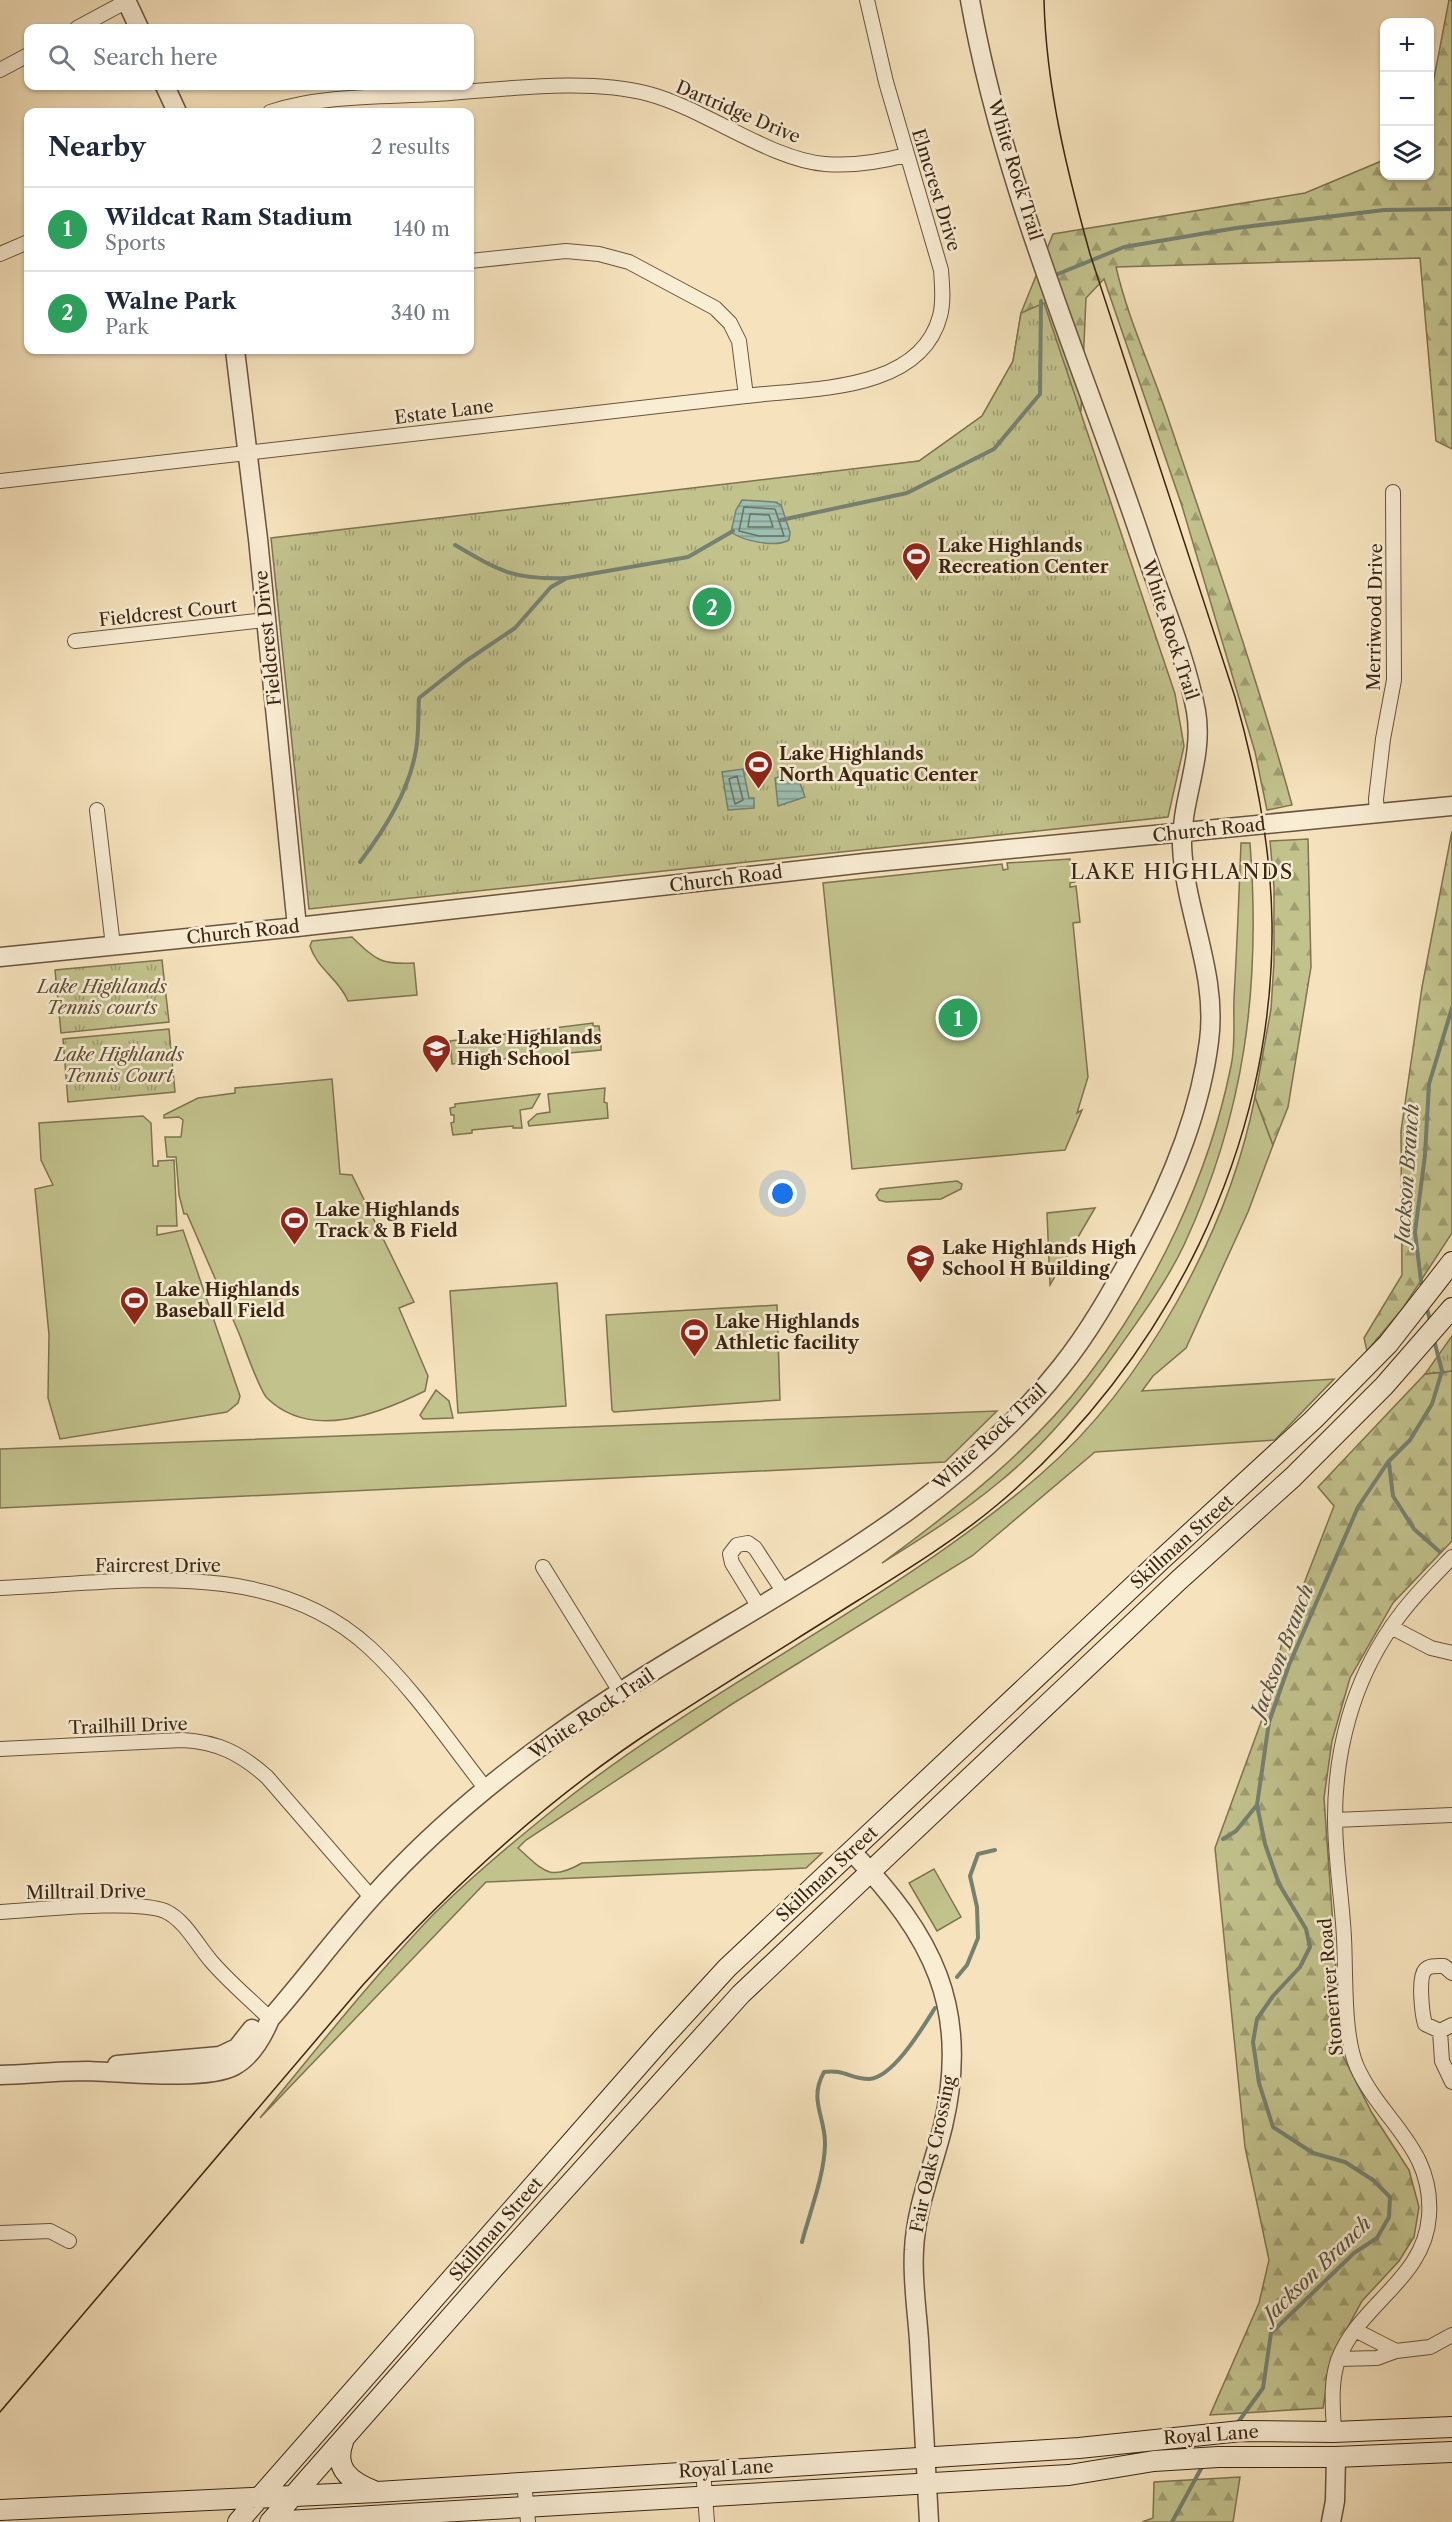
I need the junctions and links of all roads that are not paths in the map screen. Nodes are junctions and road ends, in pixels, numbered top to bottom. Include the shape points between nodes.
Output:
1 (127, 0) edge
2 (867, 0) edge
3 (970, 0) edge
4 (84, 24) edge
5 (137, 24) edge
6 (24, 57) edge
7 (0, 70) edge
8 (167, 90) edge
9 (175, 108) edge
10 (288, 108) edge
11 (906, 155) junction
12 (24, 244) edge
13 (0, 254) edge
14 (474, 261) edge
15 (236, 354) edge
16 (891, 373) joint
17 (746, 396) junction
18 (248, 453) junction
19 (0, 481) edge
20 (1393, 492) dead end
21 (265, 620) junction
22 (75, 641) dead end
23 (1448, 807) edge
24 (97, 810) dead end
25 (1377, 813) junction
26 (1182, 834) junction
27 (297, 927) junction
28 (113, 946) junction
29 (0, 957) edge
30 (1452, 1262) edge
31 (1452, 1308) edge
32 (1214, 1512) junction
33 (1232, 1533) junction
34 (1452, 1557) edge
35 (543, 1568) dead end
36 (0, 1588) edge
37 (783, 1591) junction
38 (759, 1607) junction
39 (1391, 1627) junction
40 (1452, 1653) edge
41 (621, 1693) junction
42 (0, 1749) edge
43 (486, 1789) junction
44 (1452, 1815) edge
45 (1335, 1820) junction
46 (852, 1852) junction
47 (870, 1871) junction
48 (371, 1897) junction
49 (0, 1912) edge
50 (1452, 1973) edge
51 (270, 2019) junction
52 (1446, 2028) edge
53 (0, 2075) edge
54 (1452, 2082) edge
55 (0, 2233) edge
56 (69, 2241) dead end
57 (1354, 2330) junction
58 (1452, 2335) edge
59 (1396, 2351) junction
60 (1339, 2359) junction
61 (1452, 2427) edge
62 (1334, 2432) junction
63 (343, 2442) junction
64 (1452, 2452) edge
65 (926, 2457) junction
66 (1336, 2457) junction
67 (703, 2470) junction
68 (524, 2482) junction
69 (927, 2484) junction
70 (376, 2492) junction
71 (293, 2496) junction
72 (262, 2497) junction
73 (706, 2497) junction
74 (43, 2508) junction
75 (0, 2510) edge
76 (527, 2514) edge
77 (5, 2522) edge
78 (238, 2522) edge
79 (270, 2522) edge
80 (707, 2522) edge
81 (929, 2522) edge
82 (1330, 2522) edge

1 - 4 street
1 - 5 street
2 - 11 street, Elmcrest Drive
3 - 26 street, White Rock Trail via 1015,177 1189,683 1198,725 1198,754
6 - 7 street
8 - 9 street
10 - 11 street, Dartridge Drive via 319,101 599,87 646,93 684,105 805,160 848,164
11 - 16 street, Elmcrest Drive via 941,270 942,298 940,317 927,343
12 - 13 street
14 - 17 street via 566,251 629,262 715,308 730,323 739,341
15 - 18 street, Fieldcrest Drive
16 - 17 street, Estate Lane via 867,381
17 - 18 street, Estate Lane
18 - 19 street, Estate Lane
18 - 21 street, Fieldcrest Drive
20 - 25 street, Merriwood Drive via 1394,680 1383,739
21 - 22 street, Fieldcrest Court
21 - 27 street, Fieldcrest Drive
23 - 25 street, Church Road
24 - 28 street
25 - 26 street, Church Road
26 - 27 street, Church Road via 875,862
26 - 37 street, White Rock Trail via 1186,890 1209,977 1210,1038 1203,1077 1179,1156 1157,1209 1086,1334 1022,1411 898,1518
27 - 28 street, Church Road
28 - 29 street, Church Road
30 - 32 main road, Skillman Street via 1379,1354
31 - 33 main road, Skillman Street via 1365,1406
32 - 33 main road
32 - 46 main road, Skillman Street
33 - 47 main road, Skillman Street
34 - 39 street, Stoneriver Road
35 - 41 street
36 - 43 street, Faircrest Drive via 212,1581 252,1587 291,1599 346,1628 393,1670
37 - 38 street, White Rock Trail
37 - 38 street via 755,1548 737,1545 730,1554 732,1563
38 - 41 street, White Rock Trail
39 - 40 street via 1431,1648
39 - 45 street, Stoneriver Road via 1348,1718 1337,1775
41 - 43 street, White Rock Trail
42 - 48 street, Trailhill Drive via 182,1740 229,1749 267,1777
43 - 48 street, White Rock Trail via 428,1839
44 - 45 street
45 - 57 street, Stoneriver Road via 1352,2054 1365,2081 1411,2143 1427,2180 1430,2200 1420,2252
46 - 47 street, Fair Oaks Crossing
46 - 72 main road, Skillman Street via 750,1945 682,2017
47 - 63 main road, Skillman Street via 696,2042
47 - 65 street, Fair Oaks Crossing via 903,1908 931,1956 952,2040 948,2102 922,2195 915,2237
48 - 51 street, White Rock Trail
49 - 51 street, Milltrail Drive via 125,1906 166,1912
50 - 52 street via 1444,1966 1430,1967 1421,1978 1425,2024
51 - 53 street, White Rock Trail via 263,2036 234,2066 124,2063 89,2071
52 - 54 street via 1442,2061
55 - 56 street via 50,2231
57 - 59 street
57 - 60 street, Stoneriver Road
58 - 59 street via 1430,2347
59 - 60 street via 1377,2358
60 - 62 street, Stoneriver Road via 1332,2389
61 - 62 main road, Royal Lane
62 - 65 main road, Royal Lane via 1241,2431 1079,2448
62 - 66 main road
63 - 70 main road via 342,2469 354,2481
63 - 71 main road, Skillman Street
64 - 66 main road, Royal Lane
65 - 67 main road, Royal Lane
65 - 69 street, Fair Oaks Crossing
66 - 69 main road, Royal Lane via 1154,2461 1070,2475
66 - 82 street via 1335,2501
67 - 68 main road, Royal Lane
67 - 73 street
68 - 70 main road, Royal Lane
68 - 76 street
69 - 73 main road, Royal Lane
69 - 81 street, Fair Oaks Crossing
70 - 71 main road, Royal Lane
71 - 72 main road, Royal Lane
71 - 79 main road, Skillman Street
72 - 74 main road, Royal Lane
72 - 78 main road, Skillman Street
73 - 76 main road, Royal Lane
73 - 80 street
74 - 75 main road, Royal Lane
74 - 77 main road
76 - 79 main road, Royal Lane

